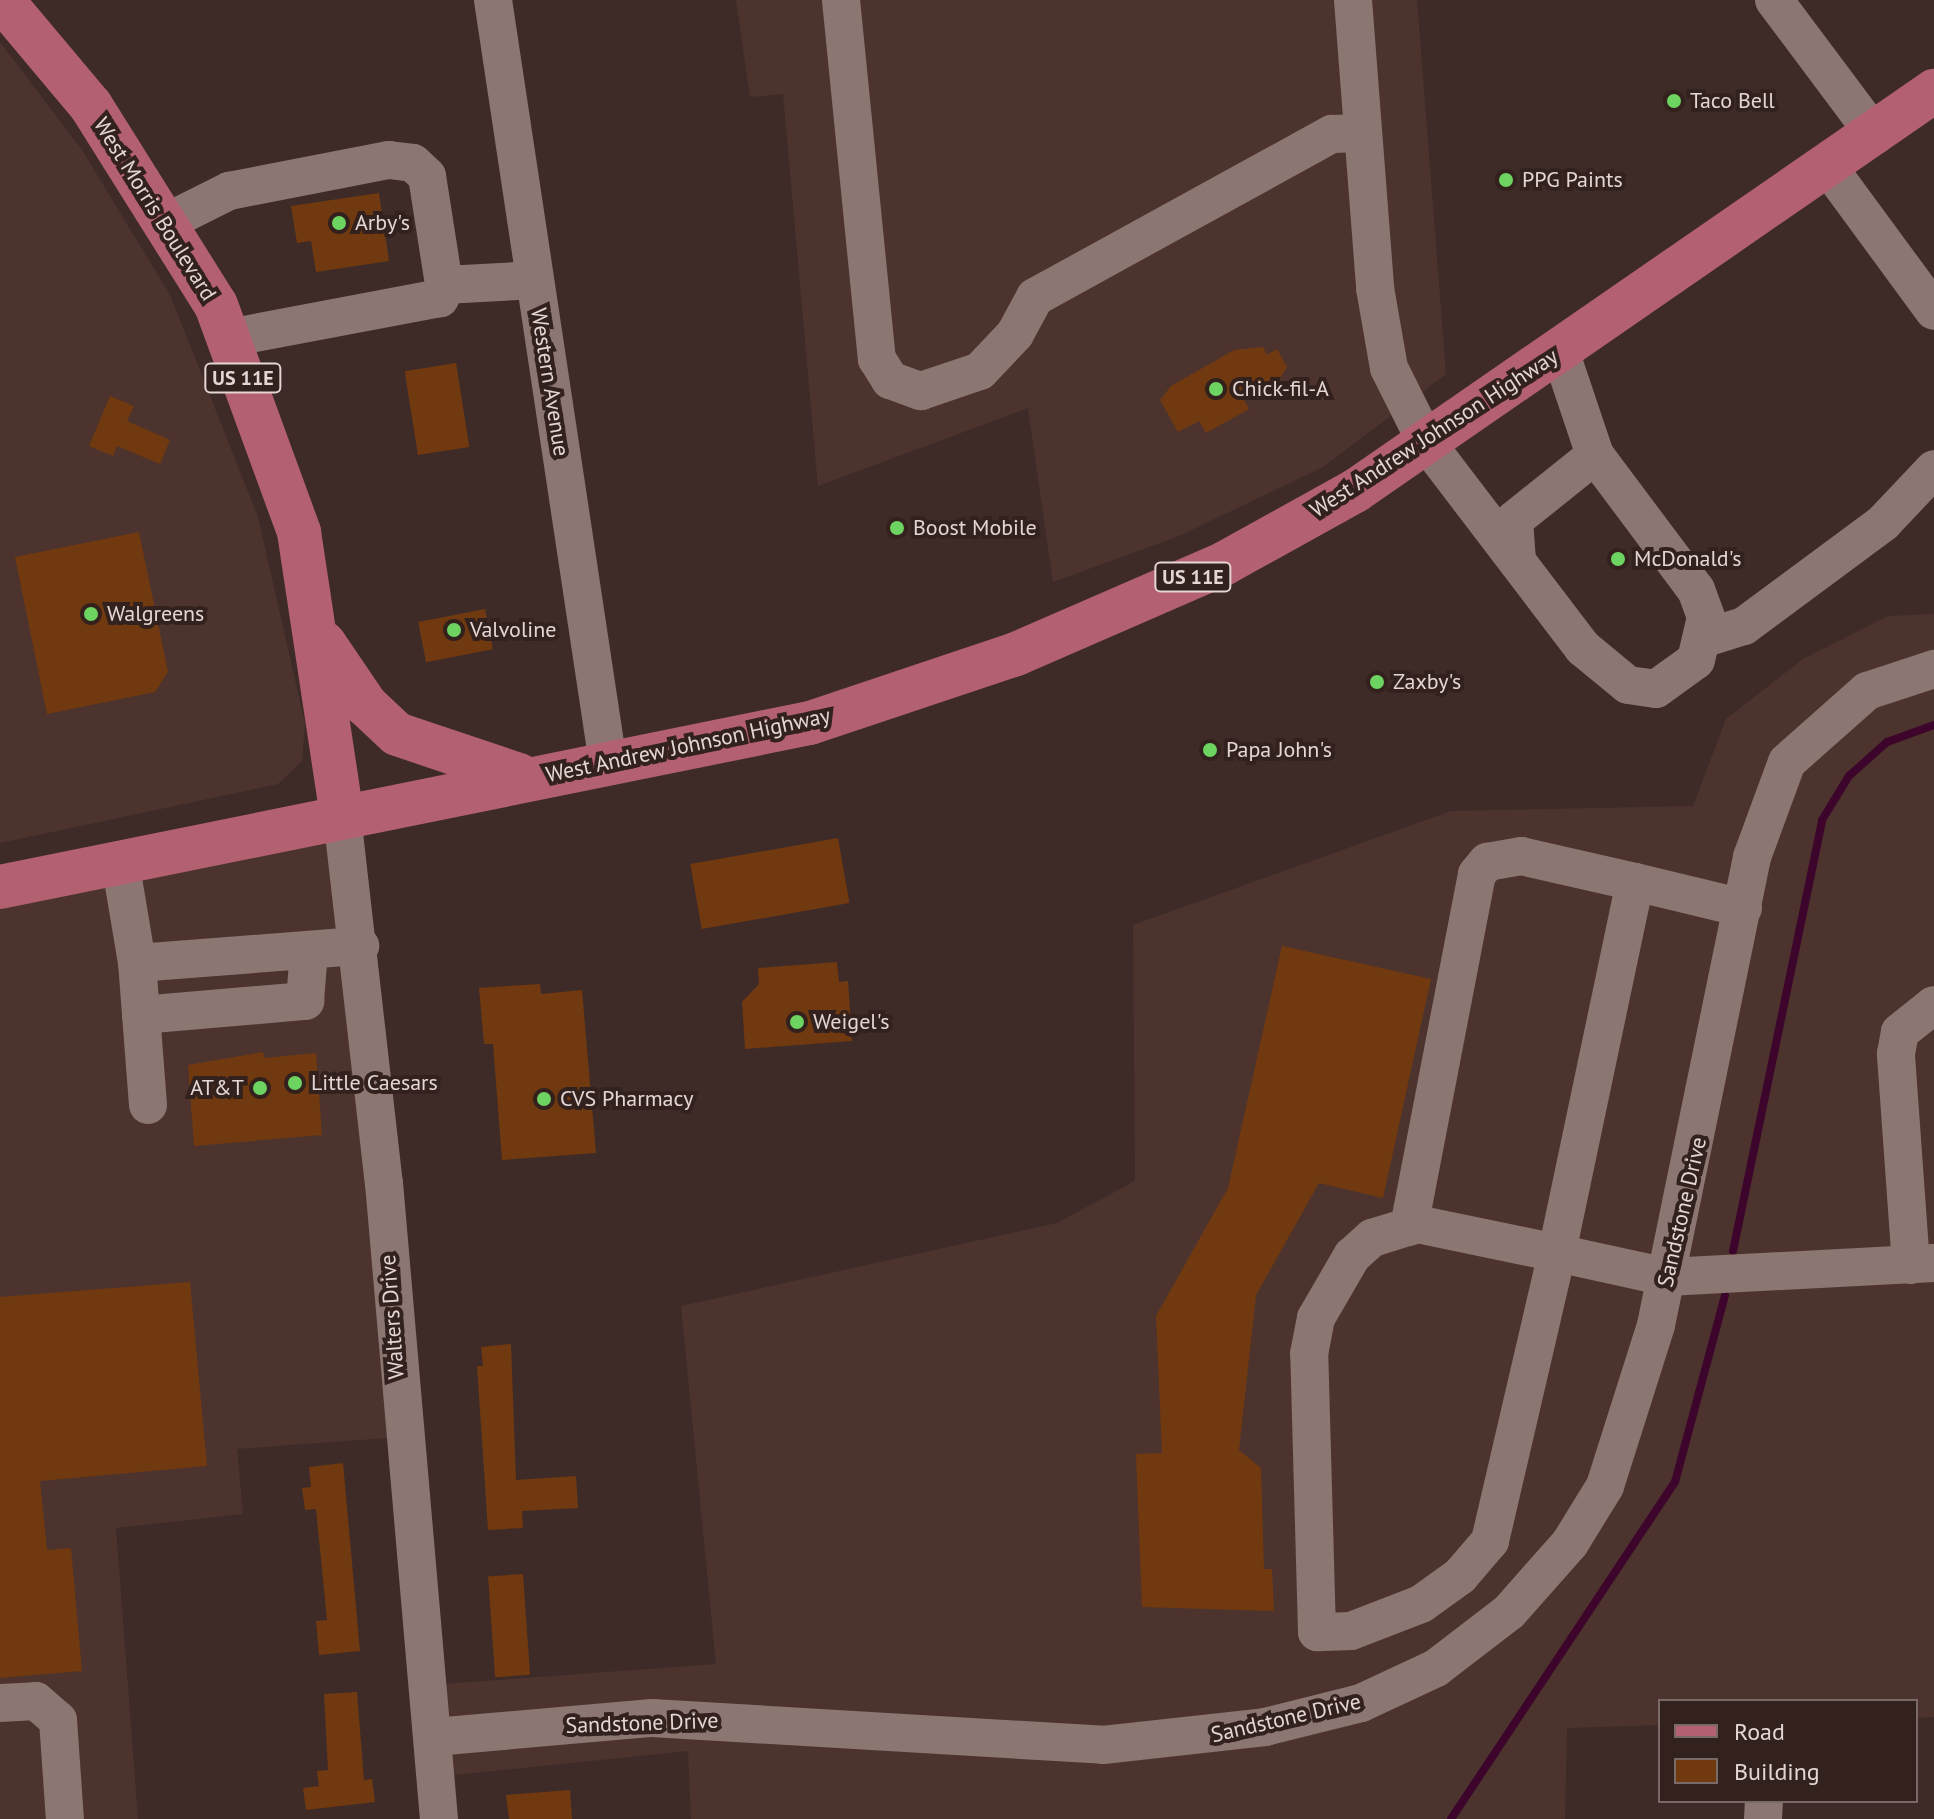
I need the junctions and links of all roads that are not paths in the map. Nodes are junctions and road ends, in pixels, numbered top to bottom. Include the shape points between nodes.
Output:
1 (2, 0) edge
2 (493, 0) edge
3 (841, 0) edge
4 (1353, 0) edge
5 (1774, 0) edge
6 (1934, 91) edge
7 (1362, 133) junction
8 (1875, 135) junction
9 (1829, 168) junction
10 (165, 223) junction
11 (535, 280) junction
12 (444, 285) junction
13 (1934, 311) edge
14 (228, 338) junction
15 (1560, 351) junction
16 (1426, 442) junction
17 (1595, 455) junction
18 (1934, 469) edge
19 (1517, 561) junction
20 (318, 633) junction
21 (1705, 638) junction
22 (1934, 669) edge
23 (608, 763) junction
24 (533, 778) junction
25 (342, 816) junction
26 (120, 861) junction
27 (1635, 882) junction
28 (0, 887) edge
29 (1743, 908) junction
30 (360, 946) junction
31 (309, 950) junction
32 (137, 963) junction
33 (1934, 1005) edge
34 (141, 1015) junction
35 (148, 1105) dead end
36 (1409, 1227) junction
37 (1557, 1253) junction
38 (1922, 1264) edge
39 (1667, 1277) junction
40 (1438, 1594) junction
41 (1470, 1642) junction
42 (0, 1703) edge
43 (434, 1737) junction
44 (65, 1819) edge
45 (439, 1819) edge

1 - 10 main road, West Morris Boulevard / US 11E via 91,106
2 - 11 street, Western Avenue
3 - 7 street via 877,359 890,380 921,391 980,371 1015,334 1035,297 1332,134
4 - 7 street
5 - 8 street
6 - 8 main road, West Andrew Johnson Highway / US 11E
7 - 16 street via 1389,368
8 - 9 main road, West Andrew Johnson Highway / US 11E
9 - 13 street
9 - 15 main road, West Andrew Johnson Highway / US 11E
10 - 12 street via 229,191 389,160 413,163 427,176
10 - 14 main road, West Morris Boulevard / US 11E via 216,305
11 - 12 street
11 - 23 street, Western Avenue
12 - 14 street via 440,298 424,306 283,323
14 - 20 main road, West Morris Boulevard / US 11E via 299,532
15 - 16 main road, West Andrew Johnson Highway / US 11E
15 - 17 street
16 - 19 street
16 - 23 main road, West Andrew Johnson Highway / US 11E via 1225,563 1016,654 810,723
17 - 19 street via 1514,520
17 - 21 street via 1696,590
18 - 21 street via 1883,523 1744,626
19 - 21 street via 1583,648 1628,685 1656,689 1679,679
20 - 24 main road via 366,705 397,734 479,767
20 - 25 main road, West Morris Boulevard / US 11E
22 - 29 street, Sandstone Drive via 1867,691 1787,762 1752,857
23 - 24 main road, West Andrew Johnson Highway / US 11E
24 - 25 main road, West Andrew Johnson Highway / US 11E
25 - 26 main road, West Andrew Johnson Highway
25 - 30 street, Walters Drive
26 - 28 main road, West Andrew Johnson Highway
26 - 32 street
27 - 29 street
27 - 36 street via 1521,856 1487,862 1477,874
27 - 37 street
29 - 39 street, Sandstone Drive
30 - 31 street
30 - 43 street, Walters Drive
31 - 32 street
31 - 34 street via 305,1001
32 - 34 street
33 - 38 street via 1900,1032 1896,1054
34 - 35 street
36 - 37 street
36 - 40 street via 1372,1238 1352,1256 1313,1329 1317,1632 1351,1631
37 - 39 street
37 - 40 street via 1496,1524 1490,1541
38 - 39 street
39 - 41 street, Sandstone Drive via 1605,1486 1560,1555 1509,1612
40 - 41 street
41 - 43 street, Sandstone Drive via 1436,1668 1361,1703 1186,1739 1026,1745 821,1723 652,1718
42 - 44 street via 36,1701 58,1720
43 - 45 street, Walters Drive

